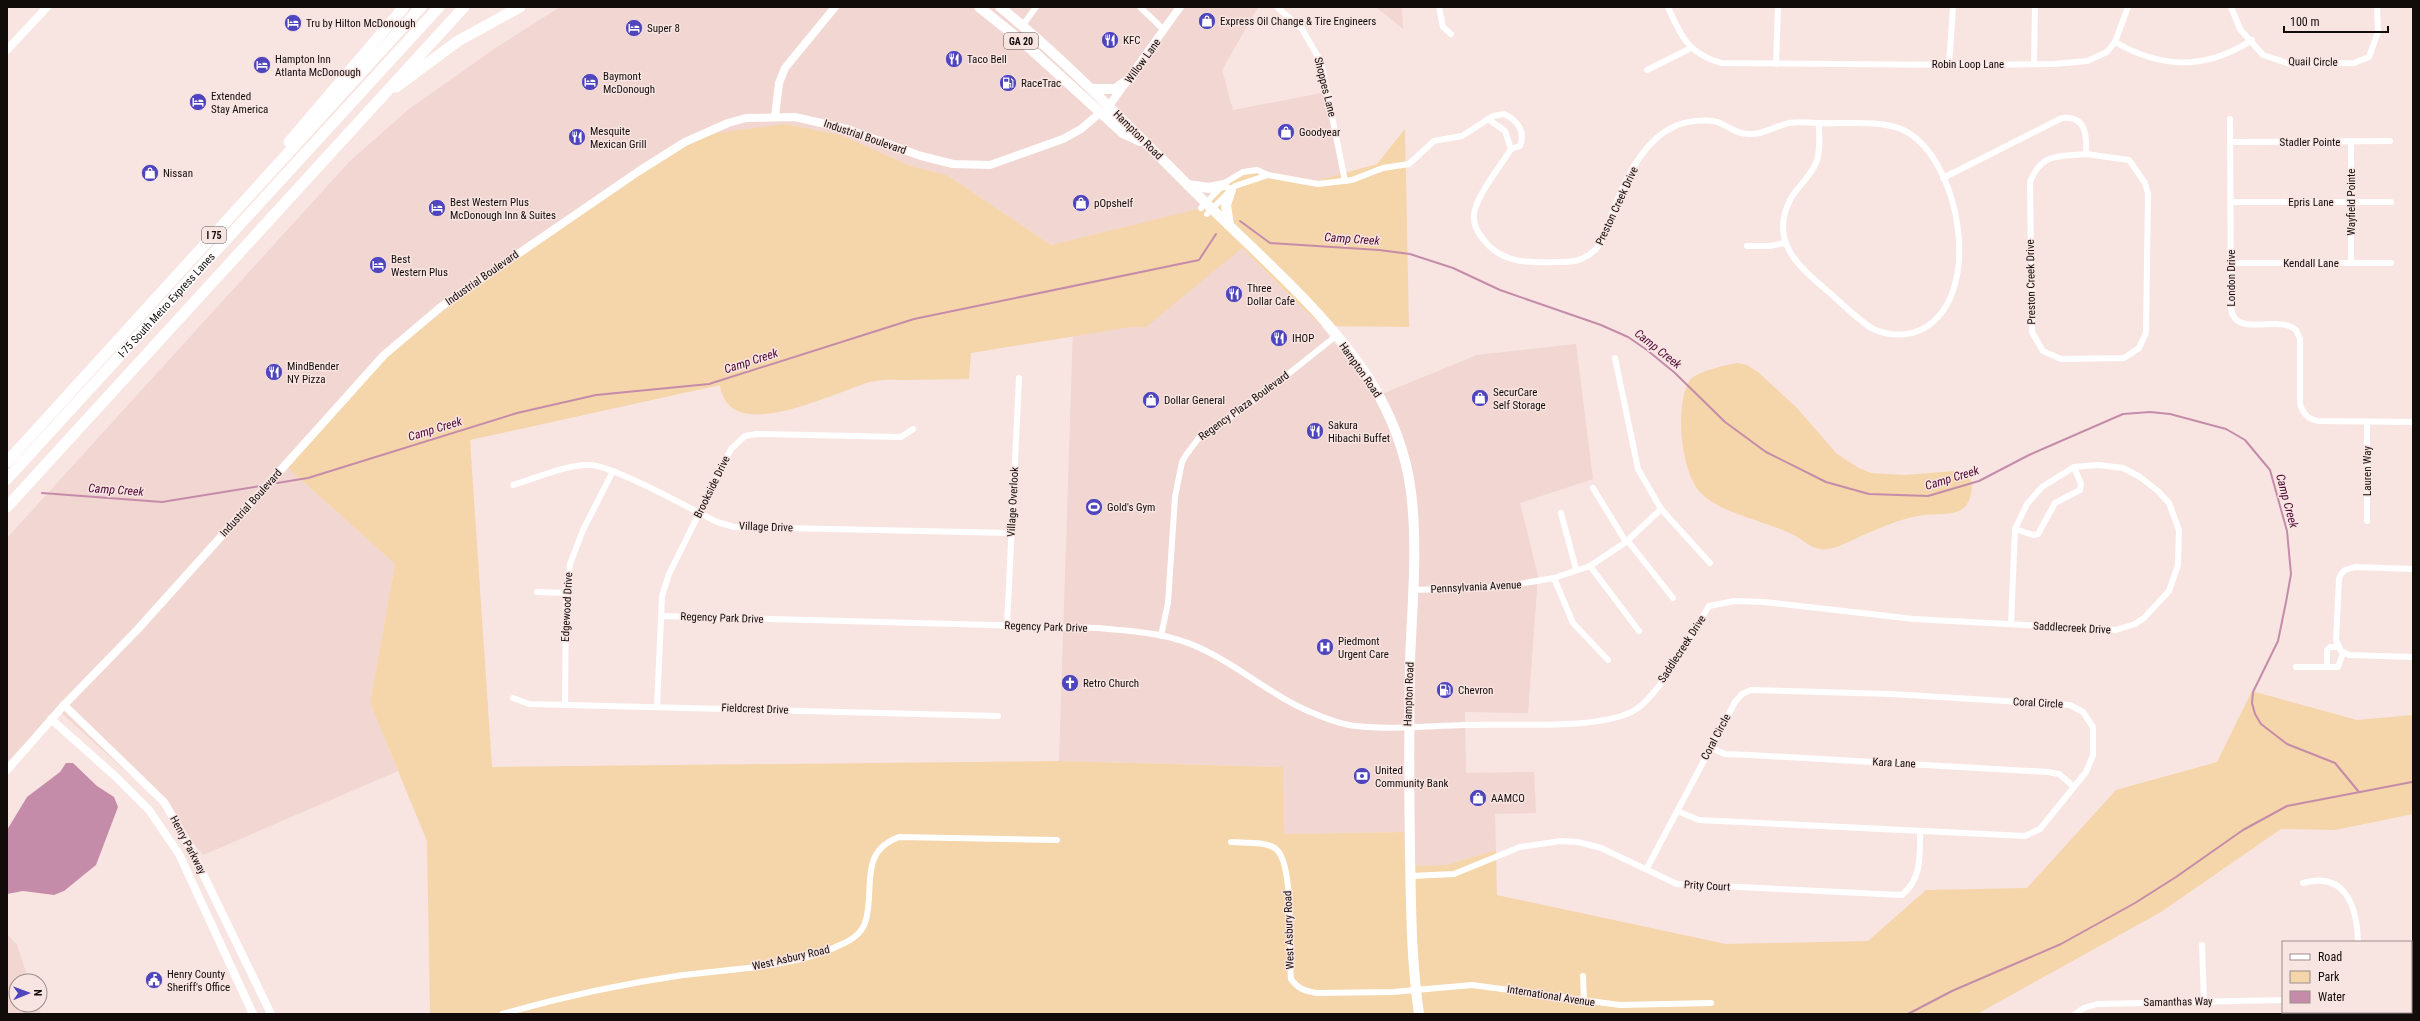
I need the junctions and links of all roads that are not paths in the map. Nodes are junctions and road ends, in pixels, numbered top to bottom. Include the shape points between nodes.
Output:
1 (404, 7) edge
2 (421, 7) edge
3 (439, 7) edge
4 (464, 7) edge
5 (520, 7) edge
6 (835, 7) edge
7 (978, 7) edge
8 (1000, 7) edge
9 (1036, 7) edge
10 (1140, 7) edge
11 (1180, 7) edge
12 (1277, 7) edge
13 (1439, 7) edge
14 (1668, 7) edge
15 (1778, 7) edge
16 (1953, 7) edge
17 (2035, 7) edge
18 (2128, 7) edge
19 (2231, 7) edge
20 (2377, 7) edge
21 (43, 8) edge
22 (1022, 26) junction
23 (1164, 30) junction
24 (1451, 34) dead end
25 (2252, 40) junction
26 (2115, 42) junction
27 (1691, 48) junction
28 (7, 50) edge
29 (1776, 64) junction
30 (2034, 64) junction
31 (1949, 65) junction
32 (1647, 70) dead end
33 (1131, 78) junction
34 (1092, 89) junction
35 (384, 94) junction
36 (1104, 110) junction
37 (775, 116) junction
38 (1488, 119) junction
39 (2230, 119) dead end
40 (1819, 123) junction
41 (2390, 140) dead end
42 (2351, 141) junction
43 (2230, 142) junction
44 (1147, 145) junction
45 (1511, 149) junction
46 (2086, 154) junction
47 (1268, 175) junction
48 (1943, 178) junction
49 (1345, 181) junction
50 (1188, 185) junction
51 (1227, 187) junction
52 (2231, 202) junction
53 (2351, 202) junction
54 (2391, 202) dead end
55 (1206, 209) junction
56 (234, 213) junction
57 (1229, 225) junction
58 (1785, 242) junction
59 (1747, 246) dead end
60 (2231, 263) junction
61 (2351, 263) junction
62 (2391, 263) dead end
63 (1336, 336) junction
64 (1615, 358) dead end
65 (1019, 378) dead end
66 (2367, 422) junction
67 (2413, 422) edge
68 (913, 429) dead end
69 (7, 462) edge
70 (2074, 467) junction
71 (613, 471) junction
72 (7, 479) edge
73 (513, 485) dead end
74 (1593, 488) dead end
75 (7, 507) edge
76 (1662, 509) junction
77 (699, 513) junction
78 (1561, 513) dead end
79 (2367, 521) dead end
80 (2015, 529) junction
81 (1011, 533) junction
82 (1626, 541) junction
83 (1710, 563) dead end
84 (1590, 566) junction
85 (2413, 569) edge
86 (1576, 570) junction
87 (1554, 578) junction
88 (1413, 590) junction
89 (537, 592) dead end
90 (566, 593) junction
91 (1673, 598) dead end
92 (661, 616) junction
93 (2011, 624) junction
94 (1007, 626) junction
95 (1639, 631) dead end
96 (1161, 636) junction
97 (2338, 647) junction
98 (2343, 653) junction
99 (2413, 657) edge
100 (1608, 660) dead end
101 (2296, 667) dead end
102 (2327, 667) junction
103 (513, 698) dead end
104 (565, 704) junction
105 (64, 705) junction
106 (657, 707) junction
107 (998, 716) dead end
108 (51, 719) junction
109 (1408, 726) junction
110 (1711, 748) junction
111 (7, 770) edge
112 (2073, 786) junction
113 (1677, 811) junction
114 (1920, 832) junction
115 (1057, 840) dead end
116 (1231, 842) dead end
117 (1647, 868) junction
118 (1410, 876) junction
119 (2303, 883) dead end
120 (2358, 941) edge
121 (2202, 945) dead end
122 (1583, 976) dead end
123 (1416, 990) junction
124 (2282, 1000) edge
125 (1584, 1001) junction
126 (2204, 1002) junction
127 (1711, 1003) dead end
128 (253, 1014) edge
129 (270, 1014) edge
130 (502, 1014) edge
131 (1419, 1014) edge
132 (2075, 1014) edge

1 - 56 highway via 315,110
2 - 56 highway, I 75
3 - 72 highway, I-75 South Metro Express Lanes
4 - 35 highway, I 75
5 - 35 highway via 458,42 404,83
6 - 37 street via 785,68 777,92
7 - 36 main road, Hampton Road / GA 20
8 - 22 main road, Hampton Road / GA 20
9 - 22 street
10 - 23 street
11 - 23 street, Willow Lane
12 - 49 street, Shoppes Lane via 1302,30 1321,62
13 - 24 street via 1442,27
14 - 27 street
15 - 29 street
16 - 31 street
17 - 30 street
18 - 26 street, Robin Loop Lane
19 - 25 street, Quail Circle via 2240,29
20 - 25 street, Quail Circle via 2378,32 2369,57 2354,63 2290,64 2263,55
21 - 28 street
22 - 34 main road, Hampton Road / GA 20
23 - 33 street, Willow Lane
25 - 26 street via 2218,58 2180,62 2150,58
26 - 30 street, Robin Loop Lane via 2107,52 2087,61
27 - 29 street, Robin Loop Lane via 1701,57 1721,63
27 - 32 street
29 - 31 street, Robin Loop Lane via 1850,62
30 - 31 street, Robin Loop Lane
33 - 34 main road via 1116,89
33 - 36 street, Willow Lane
34 - 36 main road, Hampton Road / GA 20
35 - 75 highway, I 75
36 - 37 street, Industrial Boulevard via 1081,129 1063,139 990,165 953,164 921,156 847,129 816,121
36 - 44 main road, Hampton Road / GA 20
36 - 44 main road, Hampton Road / GA 20 via 1123,133
37 - 105 street, Industrial Boulevard via 728,122 685,142 638,171 442,306 379,360 138,629
38 - 45 street via 1505,131
38 - 45 street, Preston Creek Drive via 1497,114 1504,114 1516,122 1522,131 1522,141 1520,146
38 - 49 street, Preston Creek Drive via 1462,136 1434,141 1409,164 1383,168
39 - 43 street, London Drive
40 - 45 street, Preston Creek Drive via 1789,123 1766,132 1749,134 1738,132 1718,122 1695,122 1680,124 1665,131 1649,144 1636,165 1617,200 1600,246 1587,256 1572,262 1535,263 1508,259 1488,246 1477,230 1474,216 1478,202
40 - 48 street, Preston Creek Drive via 1888,125 1901,129 1926,150
40 - 58 street, Preston Creek Drive via 1818,158 1787,206 1784,223
41 - 42 street, Stadler Pointe
42 - 43 street, Stadler Pointe
42 - 53 street, Wayfield Pointe
43 - 52 street, London Drive
44 - 50 main road, Hampton Road / GA 20
46 - 46 street, Preston Creek Drive via 2129,160 2145,183 2148,194 2146,333 2139,348 2124,358 2062,359 2043,351 2032,332 2030,182 2036,168 2048,158
46 - 48 street via 2087,136 2083,127 2073,119 2062,118
47 - 49 street, Preston Creek Drive via 1318,184
47 - 51 street, Preston Creek Drive
47 - 51 street, Preston Creek Drive via 1252,170 1234,176
48 - 58 street, Preston Creek Drive via 1954,204 1957,220 1957,271 1945,309 1933,323 1916,332 1890,334 1871,328 1797,264
50 - 51 main road
50 - 55 main road, Hampton Road / GA 20
51 - 55 street, Preston Creek Drive
51 - 57 main road
52 - 53 street, Epris Lane
52 - 60 street, London Drive
53 - 54 street, Epris Lane
53 - 61 street, Wayfield Pointe
55 - 57 main road, Hampton Road / GA 20
56 - 69 highway, I 75
57 - 63 main road, Hampton Road / GA 20
58 - 59 street via 1770,246
60 - 61 street, Kendall Lane
60 - 66 street, London Drive via 2231,309 2235,319 2244,324 2289,325 2299,334 2300,403 2304,414 2316,421
61 - 62 street, Kendall Lane
63 - 88 main road, Hampton Road / GA 20 via 1381,399 1402,449 1413,508
63 - 96 street, Regency Plaza Boulevard via 1258,398 1198,439 1186,455 1182,462 1175,497 1168,604
64 - 76 street via 1638,469
65 - 81 street, Village Overlook
66 - 67 street, London Drive
66 - 79 street, Lauren Way
68 - 77 street, Brookside Drive via 901,437 756,434 745,436 731,449
70 - 80 street, Saddlecreek Drive via 2042,487 2027,504
70 - 80 street via 2081,487 2055,503 2038,534 2033,536
70 - 93 street, Saddlecreek Drive via 2098,465 2123,468 2140,477 2169,503 2179,530 2178,565 2169,591 2144,618 2116,630
71 - 73 street, Village Drive via 590,464
71 - 77 street, Village Drive
71 - 90 street, Edgewood Drive via 574,552
74 - 82 street
76 - 82 street, Pennsylvania Avenue
76 - 83 street
77 - 81 street, Village Drive via 717,522 734,526
77 - 92 street, Brookside Drive via 669,574 662,596
78 - 86 street
80 - 93 street, Saddlecreek Drive
81 - 94 street, Village Overlook
82 - 84 street, Pennsylvania Avenue
82 - 91 street
84 - 86 street, Pennsylvania Avenue
84 - 95 street
85 - 97 street via 2355,567 2345,570 2339,580 2336,640
86 - 87 street, Pennsylvania Avenue
87 - 88 street, Pennsylvania Avenue via 1501,587
87 - 100 street via 1573,623
88 - 109 main road, Hampton Road / GA 20
89 - 90 street
90 - 104 street, Edgewood Drive
92 - 94 street, Regency Park Drive
92 - 106 street, Brookside Drive
93 - 109 street, Saddlecreek Drive via 1914,618 1805,605 1734,601 1709,606 1660,684 1636,710 1622,716 1583,723
94 - 96 street, Regency Park Drive via 1098,628
96 - 109 street, Regency Park Drive via 1202,648 1294,704 1323,717 1357,727
97 - 98 street
97 - 102 street via 2330,647 2327,650
98 - 99 street via 2355,656
98 - 102 street via 2340,665
101 - 102 street
103 - 104 street, Fieldcrest Drive via 529,704
104 - 106 street, Fieldcrest Drive
105 - 108 street, Industrial Boulevard
105 - 129 street, Henry Parkway via 164,802 192,852
106 - 107 street, Fieldcrest Drive
108 - 111 street, Industrial Boulevard
108 - 128 street, Henry Parkway via 149,810 179,854
109 - 118 main road, Hampton Road / GA 20
110 - 112 street, Kara Lane via 1725,754 1750,756 2048,772 2059,774
110 - 112 street, Coral Circle via 1735,702 1742,694 1751,690 1891,694 2070,705 2083,712 2093,727 2093,755 2086,772
110 - 113 street, Coral Circle
112 - 114 street, Coral Circle via 2040,829 2025,836
113 - 114 street, Coral Circle via 1700,820
113 - 117 street, Coral Circle
114 - 117 street, Prity Court via 1917,878 1902,895 1677,884
115 - 130 street, West Asbury Road via 899,837 888,841 876,854 870,878 865,923 856,935 839,946 767,966 583,992
116 - 123 street, West Asbury Road via 1266,845 1276,849 1282,857 1286,867 1289,963 1291,979 1296,986 1317,993
117 - 118 street, Prity Court via 1601,848 1561,841 1520,846 1454,874
118 - 123 main road, Hampton Road / GA 20 via 1411,936
119 - 120 street via 2318,879 2333,884 2345,892 2353,905
121 - 126 street
122 - 125 street
123 - 125 street, International Avenue via 1472,985
123 - 131 main road, Hampton Road / GA 20
124 - 126 street, Samanthas Way
125 - 127 street, International Avenue via 1620,1005
126 - 132 street, Samanthas Way via 2097,1004

